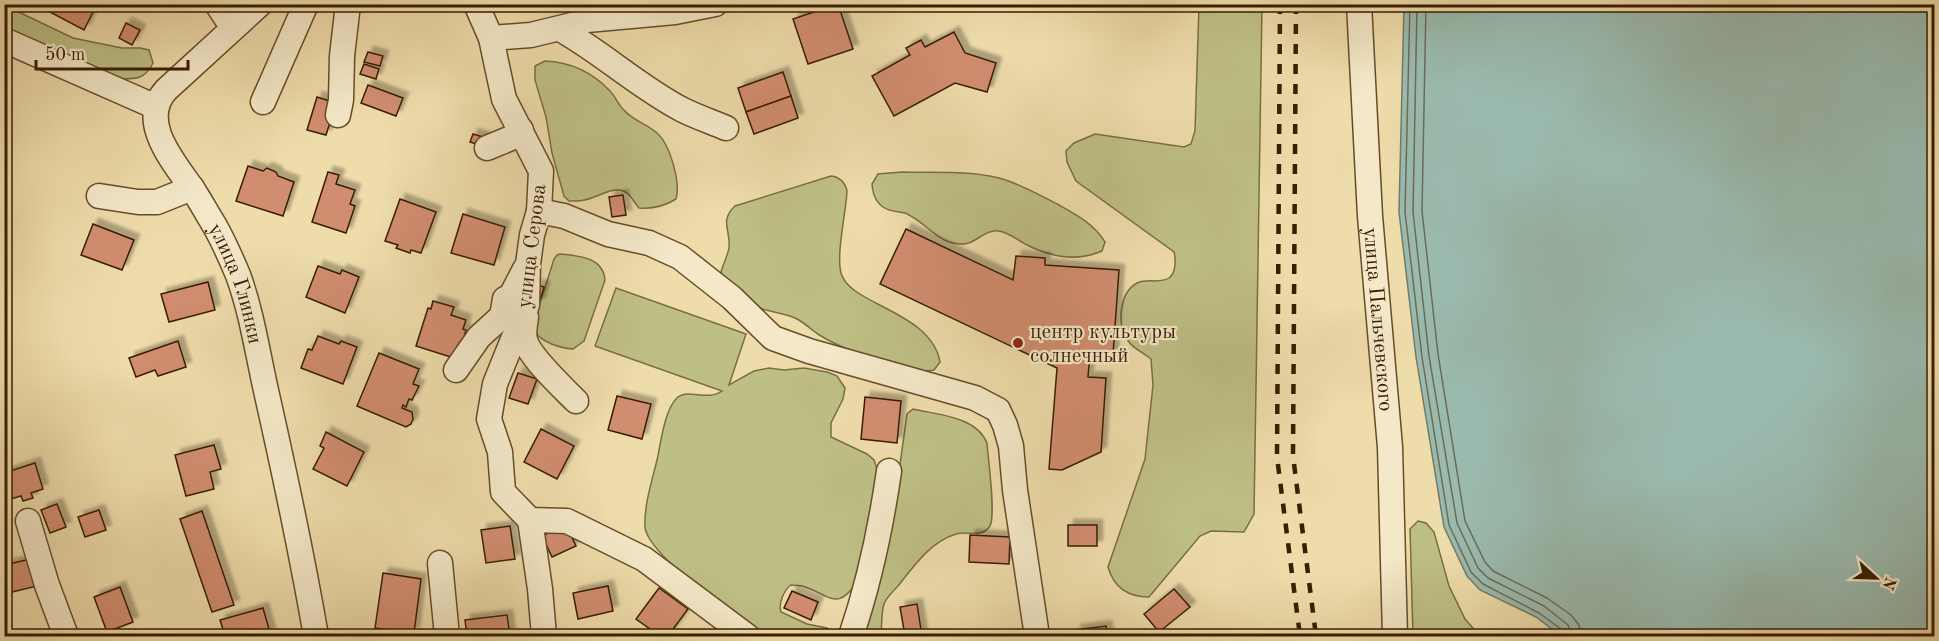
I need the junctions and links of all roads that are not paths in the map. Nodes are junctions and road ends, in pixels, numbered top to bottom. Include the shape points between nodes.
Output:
1 (217, 4) edge
2 (260, 4) edge
3 (306, 4) edge
4 (348, 4) edge
5 (476, 4) edge
6 (715, 4) edge
7 (1359, 4) edge
8 (596, 12) edge
9 (233, 28) junction
10 (560, 29) junction
11 (491, 38) junction
12 (4, 40) edge
13 (263, 102) dead end
14 (156, 107) junction
15 (338, 115) dead end
16 (726, 128) dead end
17 (521, 130) junction
18 (487, 148) dead end
19 (192, 188) junction
20 (99, 196) dead end
21 (539, 211) junction
22 (528, 264) junction
23 (527, 306) junction
24 (456, 370) dead end
25 (576, 401) dead end
26 (889, 471) dead end
27 (530, 520) junction
28 (28, 521) dead end
29 (440, 563) dead end
30 (66, 636) edge
31 (316, 636) edge
32 (447, 636) edge
33 (544, 636) edge
34 (747, 636) edge
35 (851, 636) edge
36 (1037, 636) edge
37 (1395, 636) edge

1 - 9 lane
2 - 9 lane
3 - 13 lane
4 - 15 lane
5 - 11 lane, улица Серова
6 - 8 lane via 675,12
7 - 37 lane, улица Пальчевского via 1370,216 1390,447
8 - 10 lane
9 - 14 lane via 159,97
10 - 11 lane
10 - 16 lane via 684,111
11 - 17 lane, улица Серова via 504,99
12 - 14 lane
14 - 19 lane, улица Глинки via 160,139
17 - 18 lane
17 - 21 lane, улица Серова via 541,171
19 - 20 lane via 157,202
19 - 31 lane, улица Глинки via 241,287 299,540
21 - 22 lane, улица Серова
21 - 36 lane via 649,243 680,257 732,298 773,338 975,399 998,410 1011,446
22 - 23 lane, улица Серова
22 - 24 lane via 511,296 505,299 502,316 479,337
23 - 25 lane via 525,343
23 - 27 lane, улица Серова via 495,384 489,419 501,452 504,492
26 - 35 lane via 877,542
27 - 33 lane
27 - 34 lane via 567,521 644,559
28 - 30 lane
29 - 32 lane

